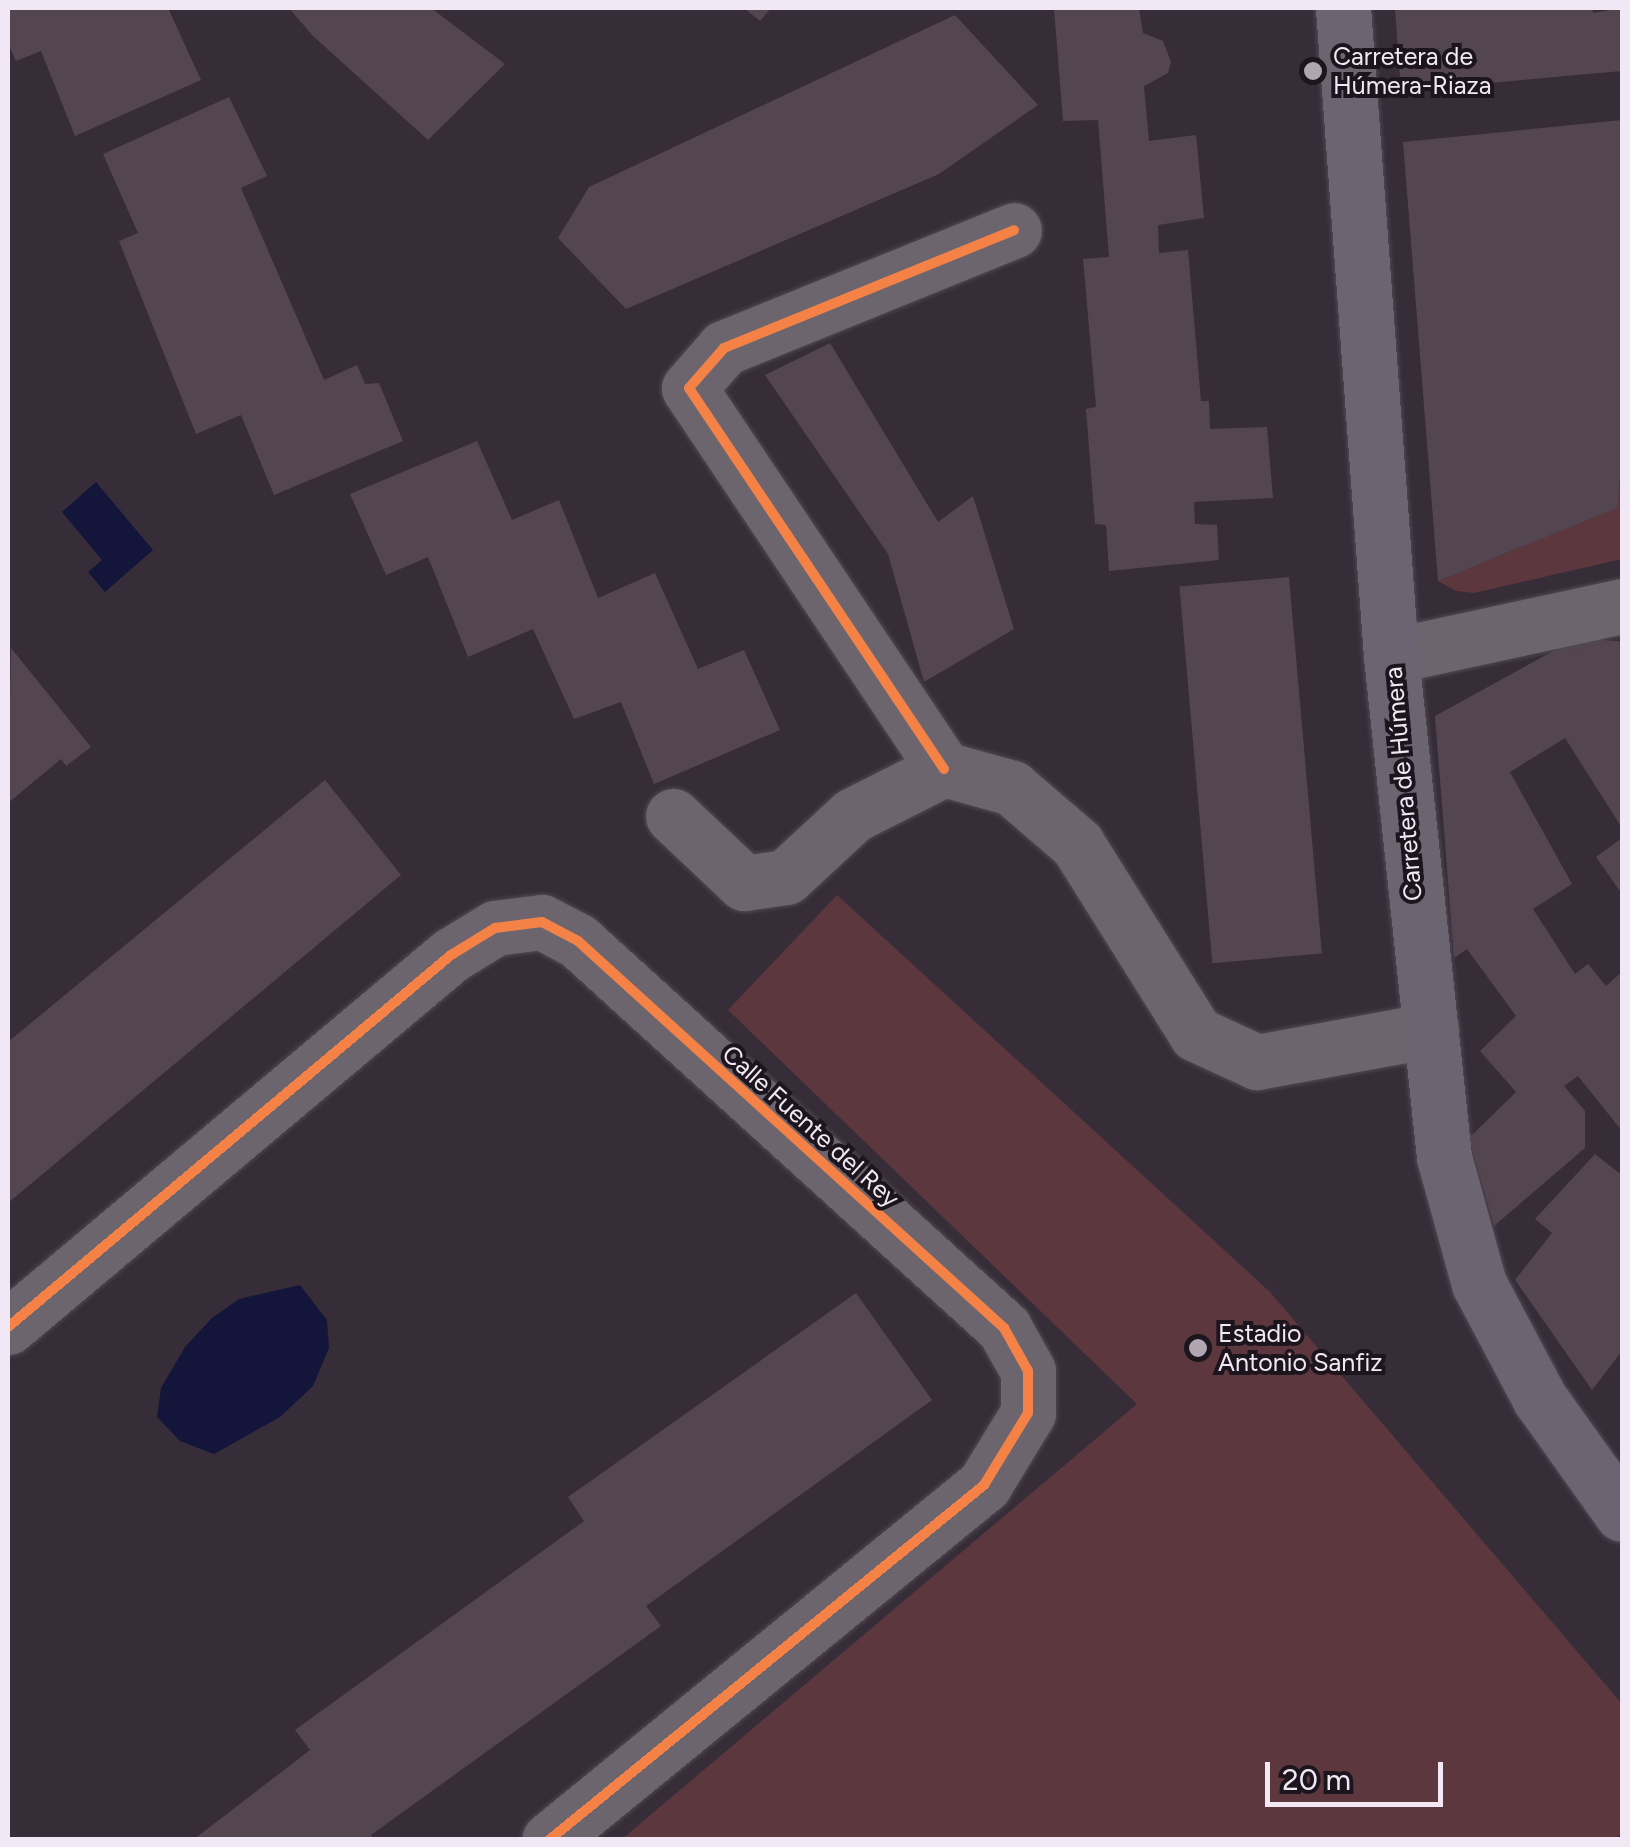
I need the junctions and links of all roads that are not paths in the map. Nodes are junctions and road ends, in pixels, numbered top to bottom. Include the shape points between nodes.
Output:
1 (1343, 8) edge
2 (1014, 230) dead end
3 (1622, 606) edge
4 (1391, 656) junction
5 (944, 769) junction
6 (674, 816) dead end
7 (1431, 1030) junction
8 (8, 1328) edge
9 (1622, 1514) edge
10 (549, 1840) edge

1 - 4 main road, Carretera de Húmera
2 - 5 street via 724,348 689,388
3 - 4 street
4 - 7 main road, Carretera de Húmera
5 - 6 street via 853,815 786,877 744,883
5 - 7 street via 1012,788 1076,844 1196,1034 1257,1062
7 - 9 main road, Carretera de Húmera via 1444,1157 1479,1284 1540,1399
8 - 10 street, Calle Fuente del Rey via 451,955 496,928 542,922 578,941 1004,1328 1028,1371 1028,1413 984,1485

